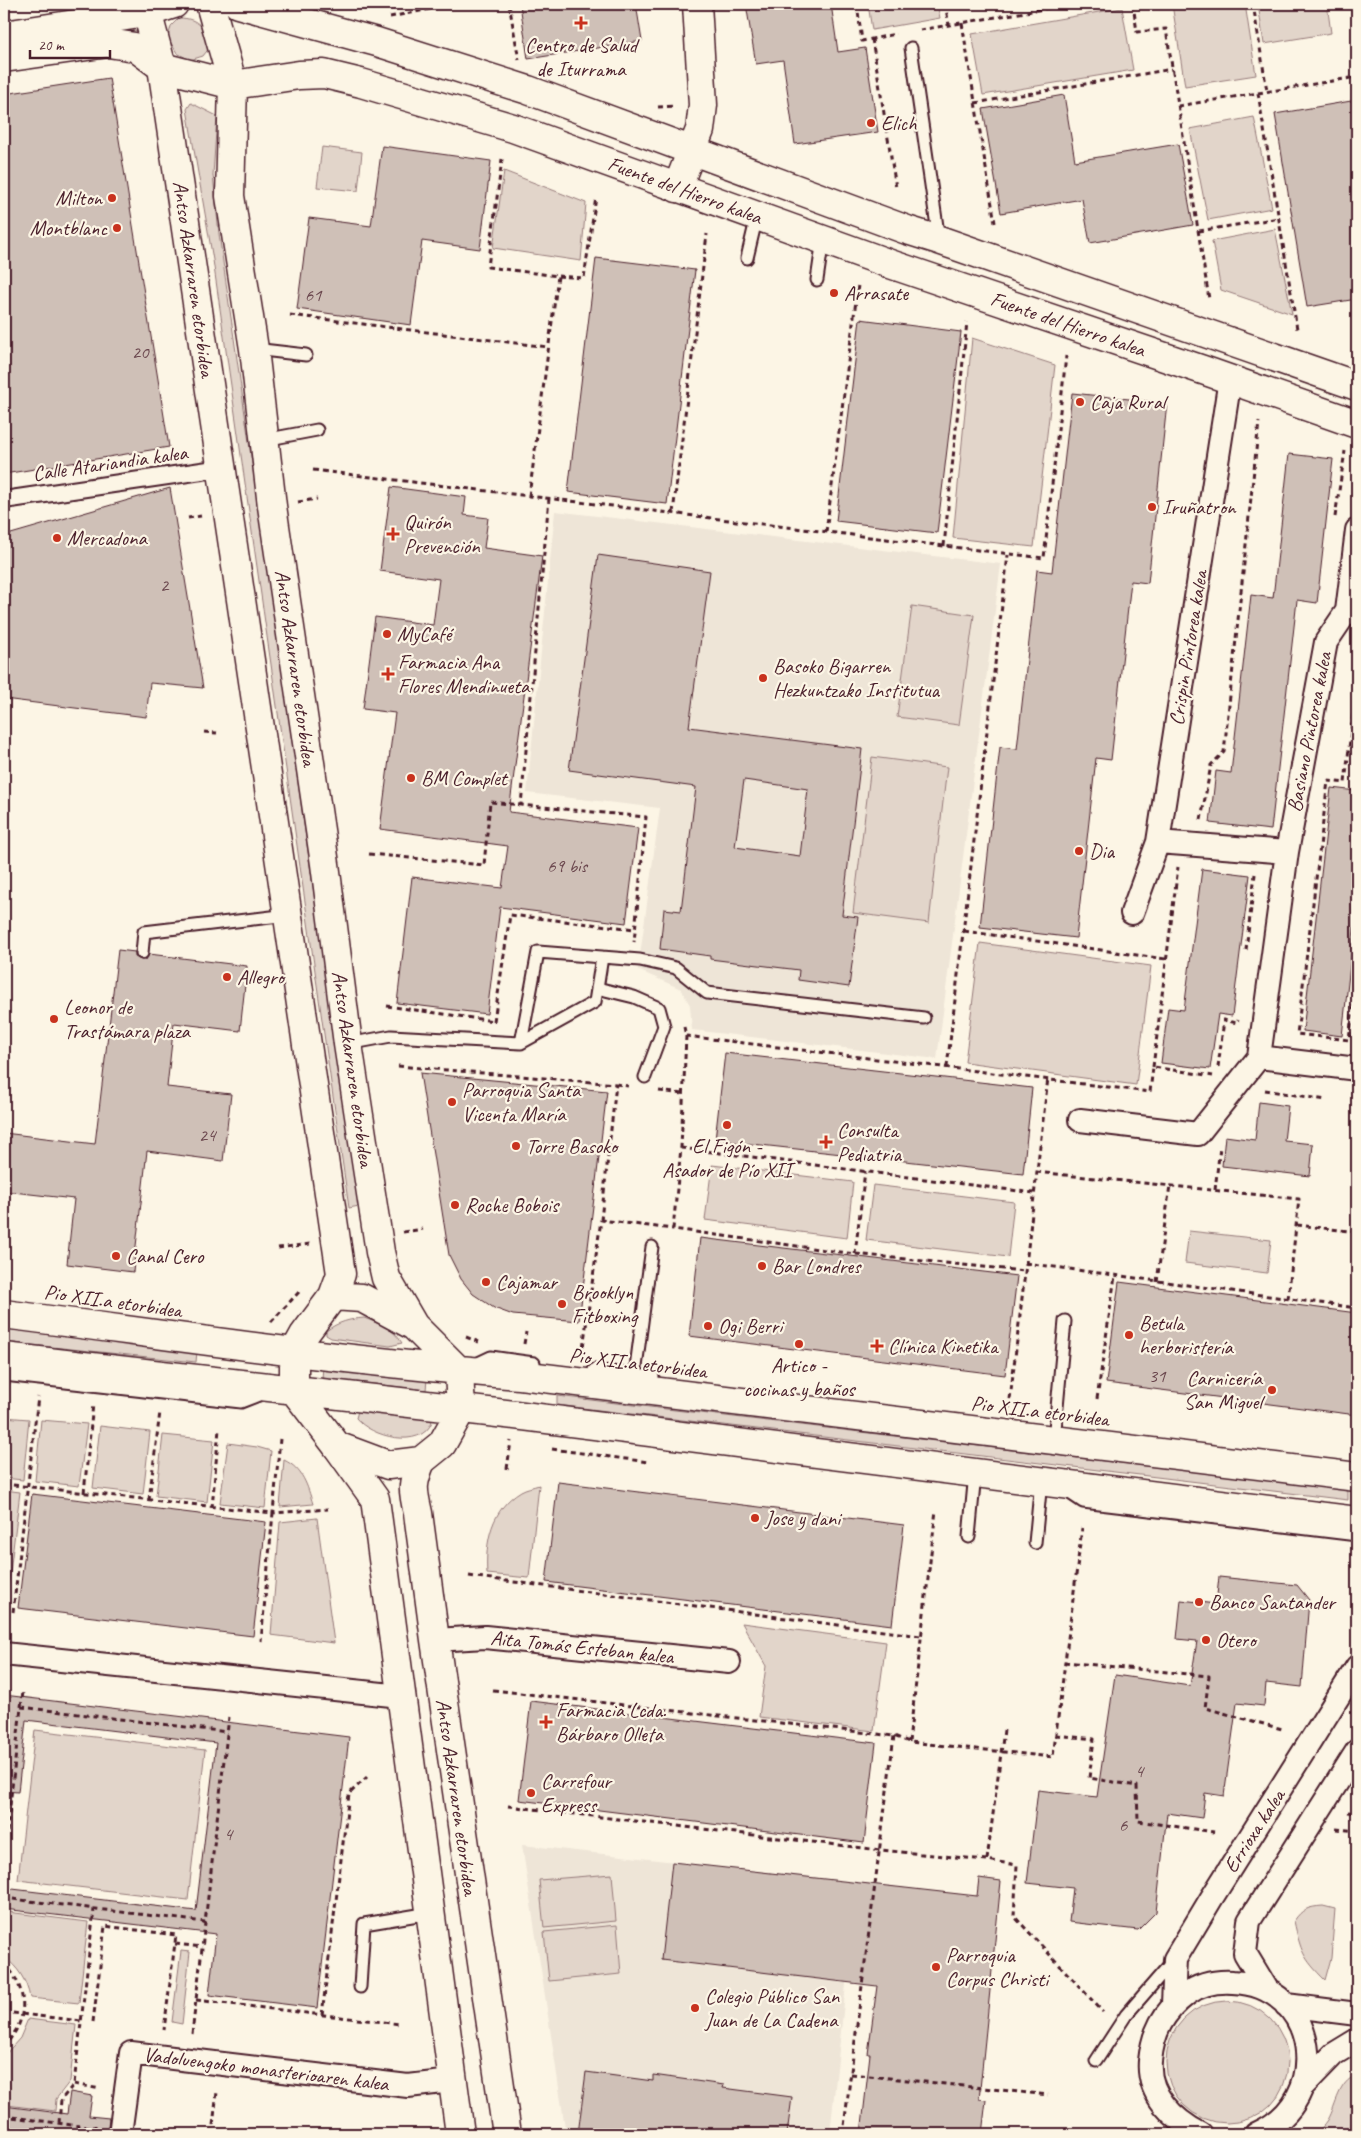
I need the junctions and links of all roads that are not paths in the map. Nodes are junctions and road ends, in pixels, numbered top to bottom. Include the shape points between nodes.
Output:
1 (174, 4) edge
2 (210, 4) edge
3 (238, 4) edge
4 (697, 4) edge
5 (146, 9) edge
6 (4, 34) edge
7 (911, 48) dead end
8 (4, 58) edge
9 (162, 67) junction
10 (234, 86) junction
11 (692, 152) junction
12 (677, 188) junction
13 (757, 216) junction
14 (823, 239) junction
15 (939, 240) junction
16 (747, 258) dead end
17 (817, 280) dead end
18 (254, 349) junction
19 (306, 355) dead end
20 (1230, 379) junction
21 (1357, 386) edge
22 (1357, 424) edge
23 (317, 430) dead end
24 (264, 440) junction
25 (222, 468) junction
26 (4, 500) edge
27 (1357, 530) edge
28 (1158, 842) junction
29 (1287, 852) junction
30 (1132, 913) dead end
31 (288, 915) junction
32 (142, 953) dead end
33 (602, 956) junction
34 (597, 988) junction
35 (924, 1018) dead end
36 (521, 1043) junction
37 (348, 1044) junction
38 (1259, 1058) junction
39 (1357, 1069) edge
40 (645, 1077) dead end
41 (1080, 1120) dead end
42 (652, 1247) dead end
43 (333, 1296) junction
44 (4, 1314) edge
45 (1065, 1321) dead end
46 (414, 1326) junction
47 (294, 1352) junction
48 (4, 1357) edge
49 (580, 1363) road end
50 (550, 1365) dead end
51 (459, 1371) junction
52 (4, 1375) edge
53 (634, 1382) junction
54 (286, 1389) junction
55 (460, 1410) junction
56 (1054, 1440) junction
57 (337, 1446) junction
58 (421, 1461) junction
59 (976, 1473) junction
60 (1357, 1477) edge
61 (1048, 1482) junction
62 (1357, 1520) edge
63 (1357, 1535) edge
64 (969, 1537) dead end
65 (1035, 1543) dead end
66 (435, 1640) junction
67 (4, 1654) edge
68 (728, 1662) dead end
69 (1357, 1667) edge
70 (401, 1696) junction
71 (1356, 1756) edge
72 (430, 1913) junction
73 (1175, 1959) junction
74 (360, 1987) dead end
75 (1268, 1991) junction
76 (1173, 2004) junction
77 (1286, 2005) junction
78 (1357, 2014) edge
79 (1357, 2040) edge
80 (1096, 2061) dead end
81 (452, 2081) junction
82 (1304, 2085) junction
83 (1166, 2108) junction
84 (1265, 2132) edge
85 (120, 2134) edge
86 (460, 2134) edge
87 (507, 2134) edge
88 (1176, 2134) edge
89 (1201, 2134) edge

1 - 5 main road
2 - 10 main road, Antso Azkarraren etorbidea
3 - 11 main road, Fuente del Hierro kalea via 377,42 528,90
4 - 11 main road via 703,105 700,130
5 - 6 main road
5 - 9 main road, Antso Azkarraren etorbidea
7 - 15 lane
8 - 9 main road, Fuente del Hierro kalea via 108,42 135,47
9 - 10 main road, Fuente del Hierro kalea
9 - 25 main road, Antso Azkarraren etorbidea
10 - 12 main road, Fuente del Hierro kalea via 324,74 513,128
10 - 18 main road, Antso Azkarraren etorbidea via 230,196
11 - 12 main road
11 - 15 main road, Fuente del Hierro kalea
12 - 13 main road, Fuente del Hierro kalea
13 - 14 main road, Fuente del Hierro kalea
13 - 16 lane
14 - 17 lane
14 - 20 main road, Fuente del Hierro kalea
15 - 21 main road, Fuente del Hierro kalea
18 - 19 lane
18 - 24 main road, Antso Azkarraren etorbidea
20 - 22 main road, Fuente del Hierro kalea
20 - 28 street, Crispin Pintorea kalea
23 - 24 lane
24 - 37 main road, Antso Azkarraren etorbidea
25 - 26 street, Calle Atariandia kalea
25 - 31 main road, Antso Azkarraren etorbidea
27 - 29 street, Basiano Pintorea kalea via 1347,611 1326,642
28 - 29 street
28 - 30 street, Crispin Pintorea kalea
29 - 38 street, Basiano Pintorea kalea
31 - 32 lane via 144,932
31 - 43 main road, Antso Azkarraren etorbidea via 341,1274
33 - 34 lane
33 - 35 lane via 676,968 707,993
33 - 36 lane via 538,952
34 - 36 lane via 595,1002
34 - 40 lane via 634,997 660,1008 664,1026
36 - 37 lane via 391,1036
37 - 46 main road, Antso Azkarraren etorbidea via 386,1278
38 - 39 street
38 - 41 street via 1198,1134
42 - 53 lane
43 - 46 main road, Antso Azkarraren etorbidea via 362,1298
43 - 47 main road, Antso Azkarraren etorbidea
44 - 47 main road, Pio XII.a etorbidea
45 - 56 lane
46 - 51 main road, Antso Azkarraren etorbidea
47 - 51 main road, Pio XII.a etorbidea
47 - 54 main road
48 - 54 main road
49 - 53 lane, Pio XII.a etorbidea
50 - 51 lane, Pio XII.a etorbidea via 491,1357
51 - 53 main road, Pio XII.a etorbidea
51 - 55 main road
52 - 54 lane via 241,1402
53 - 56 main road, Pio XII.a etorbidea via 678,1394
54 - 55 main road
54 - 57 main road, Antso Azkarraren etorbidea
55 - 58 main road via 442,1444
55 - 59 main road
56 - 60 main road, Pio XII.a etorbidea
57 - 58 main road via 388,1465
57 - 70 main road, Antso Azkarraren etorbidea via 375,1499
58 - 66 main road, Antso Azkarraren etorbidea via 413,1483
59 - 61 main road
59 - 64 lane
61 - 62 main road
61 - 63 lane via 1083,1502
61 - 65 lane
66 - 68 street, Aita Tomás Esteban kalea via 485,1636
66 - 87 main road, Antso Azkarraren etorbidea
67 - 70 street, Antso Azkarraren etorbidea
69 - 73 street, Errioxa kalea
70 - 72 main road, Antso Azkarraren etorbidea
71 - 75 street, Errioxa kalea via 1249,1921 1245,1953
72 - 74 lane via 364,1924
72 - 81 main road, Antso Azkarraren etorbidea
73 - 76 street, Errioxa kalea
73 - 80 lane via 1126,2015
75 - 76 street via 1244,1982 1218,1982 1194,1989
75 - 77 street
76 - 83 street via 1160,2022 1152,2043 1150,2066 1155,2088
77 - 78 street
77 - 82 street via 1306,2042 1308,2064
79 - 82 street via 1334,2054
81 - 85 street, Vadoluengoko monasterioaren kalea via 408,2086 131,2053
81 - 86 main road, Antso Azkarraren etorbidea
82 - 84 street via 1292,2109
83 - 88 street
83 - 89 street via 1183,2125

